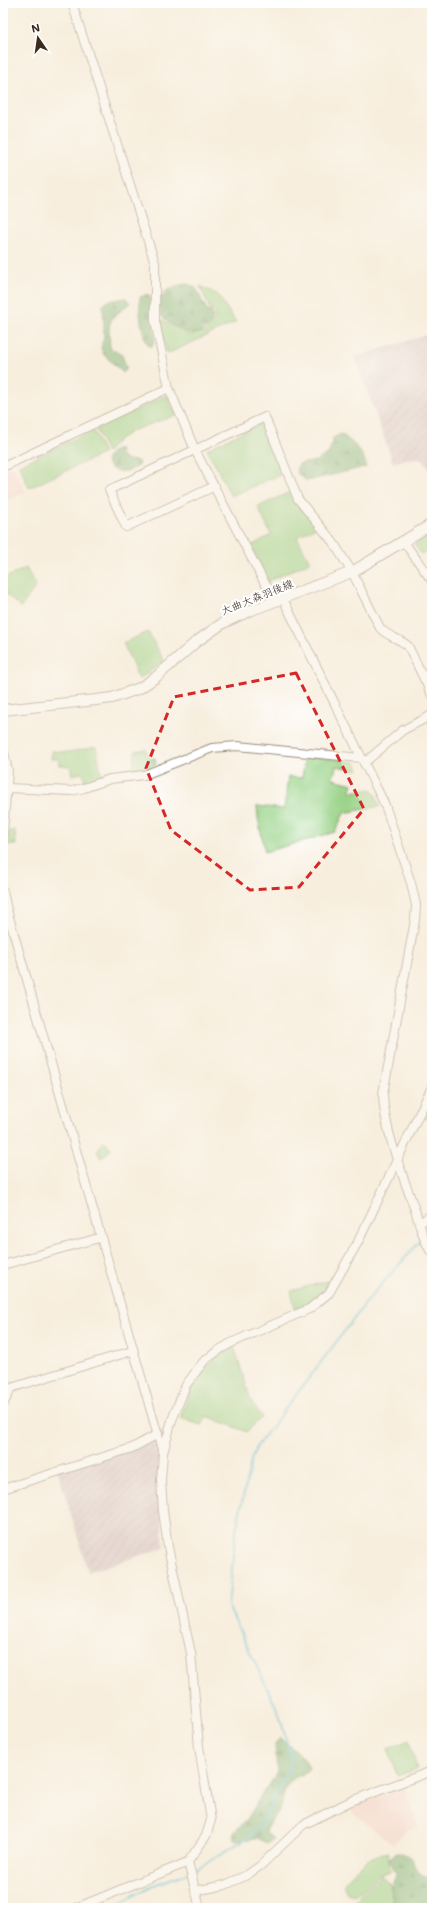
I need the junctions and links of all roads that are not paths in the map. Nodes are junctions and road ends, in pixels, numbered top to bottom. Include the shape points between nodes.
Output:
1 (72, 3) edge
2 (169, 388) junction
3 (195, 450) junction
4 (3, 467) edge
5 (214, 486) junction
6 (432, 524) edge
7 (404, 542) junction
8 (352, 572) junction
9 (432, 582) edge
10 (281, 600) junction
11 (432, 695) edge
12 (3, 710) edge
13 (432, 715) edge
14 (3, 748) edge
15 (363, 760) junction
16 (8, 788) junction
17 (3, 833) edge
18 (3, 891) edge
19 (432, 1087) edge
20 (429, 1099) edge
21 (397, 1158) junction
22 (432, 1214) edge
23 (420, 1224) junction
24 (102, 1237) junction
25 (431, 1252) edge
26 (3, 1265) edge
27 (132, 1351) junction
28 (3, 1406) edge
29 (158, 1434) junction
30 (163, 1453) junction
31 (3, 1488) edge
32 (432, 1771) edge
33 (188, 1862) junction
34 (196, 1891) junction
35 (76, 1908) edge
36 (200, 1908) edge

1 - 2 street via 155,263 155,321
2 - 3 street
2 - 4 street
3 - 5 street
3 - 5 street via 109,490 126,527
3 - 8 street via 265,417 298,499 333,542
5 - 10 street via 264,582
6 - 7 main road, 大曲大森羽後線
7 - 8 main road, 大曲大森羽後線
7 - 9 street
8 - 10 main road, 大曲大森羽後線
8 - 11 street via 380,628 408,646
10 - 12 main road, 大曲大森羽後線 via 223,623 140,688 96,700
10 - 15 street
13 - 15 street via 403,730
14 - 16 street via 8,771
15 - 16 street via 237,746 212,748 144,775 110,779 71,791
15 - 21 street via 385,805 416,905 383,1094 386,1118
16 - 17 street
18 - 24 street
19 - 20 street
20 - 21 street
21 - 23 street
21 - 30 street via 358,1242 329,1293 309,1310 231,1343 204,1361 186,1385 172,1420
22 - 23 street
23 - 25 street
24 - 26 street
24 - 27 street
27 - 28 street via 11,1388
27 - 29 street
29 - 30 street
29 - 31 street via 132,1448
30 - 33 street via 163,1511 168,1547 191,1653 201,1766 211,1815 206,1836
32 - 34 street via 352,1801 302,1825 260,1866 247,1875 225,1885
33 - 34 street
33 - 35 street
34 - 36 street

